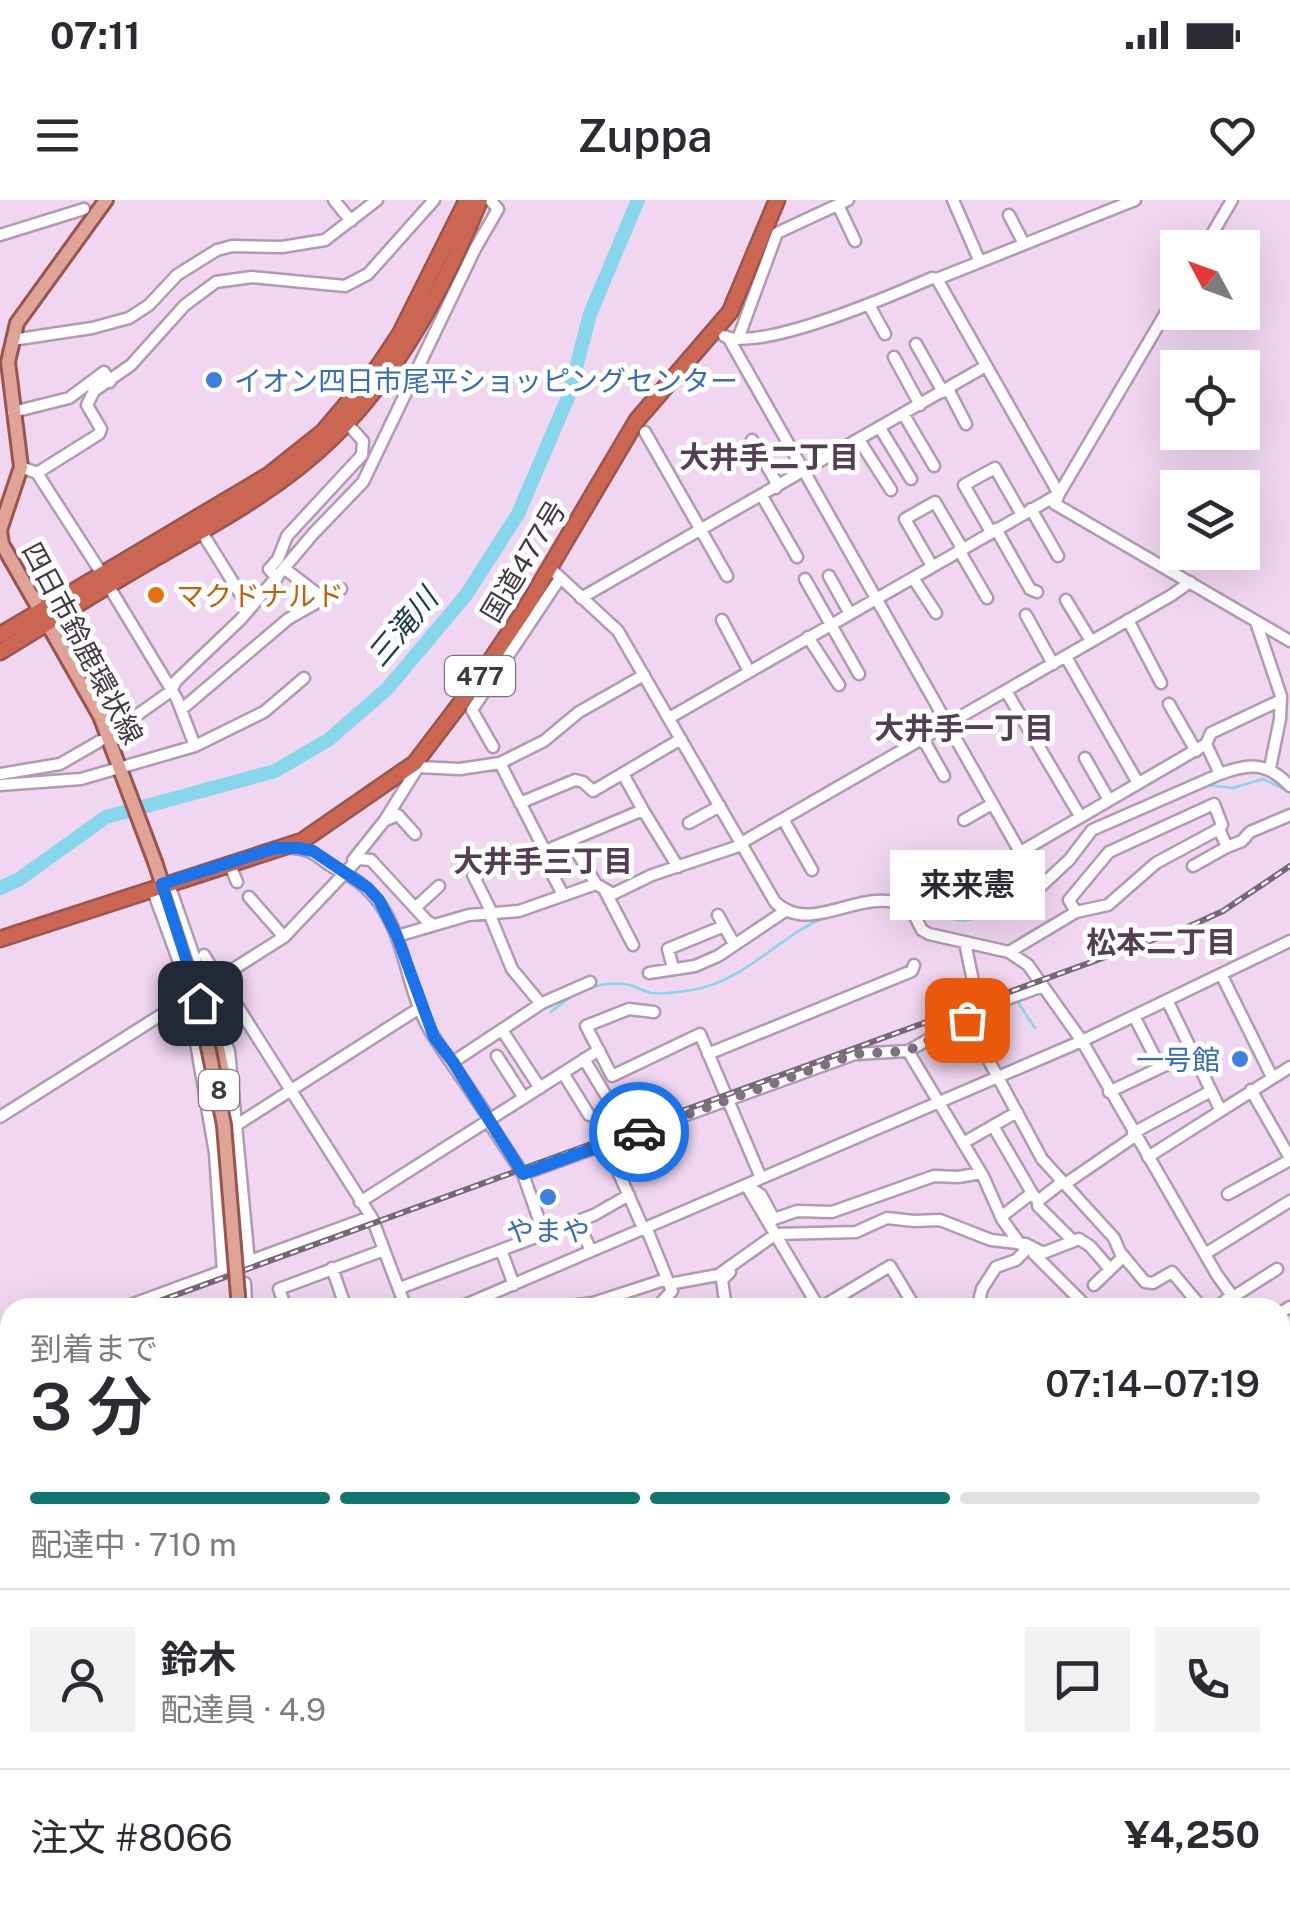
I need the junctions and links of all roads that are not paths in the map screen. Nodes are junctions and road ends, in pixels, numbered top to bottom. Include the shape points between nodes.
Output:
1 (106, 200) edge
2 (334, 200) edge
3 (376, 200) edge
4 (434, 200) edge
5 (467, 200) edge
6 (480, 200) edge
7 (490, 200) edge
8 (777, 200) edge
9 (952, 200) edge
10 (1135, 200) edge
11 (1232, 200) edge
12 (844, 202) edge
13 (83, 204) edge
14 (1009, 215) dead end
15 (351, 221) junction
16 (89, 223) junction
17 (1214, 230) edge
18 (0, 236) edge
19 (855, 241) dead end
20 (1024, 244) junction
21 (980, 262) junction
22 (937, 280) junction
23 (869, 305) junction
24 (1160, 323) edge
25 (715, 330) junction
26 (885, 334) dead end
27 (734, 339) junction
28 (8, 344) edge
29 (916, 344) dead end
30 (894, 357) dead end
31 (986, 366) junction
32 (107, 375) junction
33 (946, 391) junction
34 (920, 406) junction
35 (13, 412) junction
36 (904, 414) junction
37 (342, 419) junction
38 (966, 424) dead end
39 (880, 428) junction
40 (645, 432) dead end
41 (752, 440) dead end
42 (860, 440) junction
43 (934, 466) dead end
44 (21, 467) junction
45 (37, 473) junction
46 (803, 473) junction
47 (911, 479) dead end
48 (776, 488) junction
49 (891, 490) dead end
50 (1059, 494) junction
51 (6, 495) edge
52 (762, 496) junction
53 (1026, 512) junction
54 (201, 531) junction
55 (702, 531) junction
56 (993, 531) junction
57 (961, 549) junction
58 (796, 556) dead end
59 (1058, 556) dead end
60 (932, 566) junction
61 (281, 573) junction
62 (556, 573) junction
63 (727, 576) dead end
64 (830, 576) dead end
65 (913, 578) junction
66 (806, 579) dead end
67 (105, 580) junction
68 (1190, 582) junction
69 (341, 589) dead end
70 (1037, 592) dead end
71 (581, 598) junction
72 (987, 598) dead end
73 (324, 599) junction
74 (258, 600) junction
75 (875, 600) junction
76 (1066, 600) dead end
77 (936, 613) dead end
78 (850, 614) junction
79 (1026, 615) dead end
80 (43, 617) junction
81 (722, 620) dead end
82 (1128, 620) junction
83 (1255, 621) junction
84 (831, 624) junction
85 (0, 635) edge
86 (808, 637) junction
87 (1091, 641) junction
88 (1290, 641) edge
89 (0, 652) edge
90 (1066, 656) junction
91 (1053, 664) junction
92 (750, 672) junction
93 (859, 674) dead end
94 (644, 675) junction
95 (304, 678) dead end
96 (1160, 683) dead end
97 (839, 685) dead end
98 (171, 690) junction
99 (1006, 691) junction
100 (1281, 700) junction
101 (1168, 704) dead end
102 (182, 709) junction
103 (669, 718) junction
104 (1285, 718) edge
105 (947, 724) junction
106 (116, 730) dead end
107 (681, 739) junction
108 (922, 739) junction
109 (100, 741) dead end
110 (195, 746) junction
111 (493, 748) dead end
112 (1201, 748) junction
113 (1085, 758) dead end
114 (500, 763) junction
115 (416, 765) junction
116 (1270, 768) junction
117 (0, 774) edge
118 (123, 774) junction
119 (623, 774) junction
120 (1220, 774) junction
121 (944, 776) dead end
122 (1138, 784) junction
123 (0, 785) edge
124 (1290, 786) edge
125 (1109, 800) junction
126 (520, 803) junction
127 (992, 804) junction
128 (720, 806) junction
129 (643, 810) junction
130 (1290, 815) edge
131 (1080, 816) junction
132 (783, 819) junction
133 (385, 820) junction
134 (964, 820) dead end
135 (689, 823) dead end
136 (1219, 829) junction
137 (415, 834) dead end
138 (571, 842) junction
139 (741, 844) junction
140 (1228, 847) junction
141 (276, 848) junction
142 (545, 851) junction
143 (1019, 853) junction
144 (506, 862) dead end
145 (229, 863) junction
146 (678, 866) junction
147 (1192, 866) dead end
148 (812, 870) dead end
149 (346, 871) junction
150 (237, 882) dead end
151 (161, 884) junction
152 (439, 886) dead end
153 (600, 886) junction
154 (562, 895) junction
155 (249, 897) dead end
156 (415, 908) junction
157 (912, 910) junction
158 (784, 911) junction
159 (1076, 912) junction
160 (491, 913) junction
161 (434, 925) junction
162 (397, 936) junction
163 (284, 938) junction
164 (0, 939) edge
165 (1290, 940) edge
166 (965, 943) junction
167 (734, 944) junction
168 (634, 945) dead end
169 (1009, 952) junction
170 (204, 955) dead end
171 (914, 965) dead end
172 (672, 968) junction
173 (649, 973) dead end
174 (1221, 974) junction
175 (219, 977) junction
176 (973, 981) dead end
177 (590, 982) dead end
178 (1043, 986) junction
179 (200, 992) junction
180 (1167, 1000) junction
181 (541, 1004) junction
182 (421, 1007) junction
183 (654, 1012) dead end
184 (1134, 1016) junction
185 (197, 1020) junction
186 (967, 1020) junction
187 (502, 1030) junction
188 (1082, 1042) junction
189 (599, 1050) junction
190 (908, 1051) junction
191 (708, 1054) junction
192 (497, 1056) dead end
193 (584, 1060) junction
194 (453, 1062) junction
195 (1290, 1067) edge
196 (563, 1073) junction
197 (1272, 1077) junction
198 (998, 1078) junction
199 (219, 1088) junction
200 (540, 1088) junction
201 (290, 1090) junction
202 (1251, 1090) junction
203 (1211, 1091) junction
204 (1109, 1092) junction
205 (605, 1094) dead end
206 (524, 1098) junction
207 (728, 1100) junction
208 (938, 1103) junction
209 (1220, 1110) junction
210 (1017, 1112) junction
211 (589, 1115) dead end
212 (0, 1117) edge
213 (489, 1121) junction
214 (238, 1124) junction
215 (994, 1126) junction
216 (1134, 1134) junction
217 (213, 1140) junction
218 (962, 1143) junction
219 (606, 1144) junction
220 (1148, 1157) junction
221 (1290, 1159) edge
222 (523, 1174) junction
223 (981, 1174) junction
224 (761, 1178) junction
225 (1063, 1183) junction
226 (746, 1185) junction
227 (1228, 1194) dead end
228 (628, 1195) junction
229 (1035, 1197) junction
230 (232, 1200) junction
231 (1290, 1201) edge
232 (360, 1202) junction
233 (245, 1211) junction
234 (219, 1213) junction
235 (370, 1217) junction
236 (1001, 1217) junction
237 (778, 1218) junction
238 (578, 1222) junction
239 (644, 1228) junction
240 (544, 1234) junction
241 (781, 1235) junction
242 (1072, 1240) junction
243 (1017, 1241) junction
244 (1027, 1249) junction
245 (384, 1250) junction
246 (501, 1250) junction
247 (591, 1251) junction
248 (1205, 1254) junction
249 (1123, 1257) junction
250 (249, 1262) junction
251 (332, 1268) junction
252 (1108, 1268) junction
253 (1277, 1269) dead end
254 (223, 1272) junction
255 (668, 1282) junction
256 (245, 1284) dead end
257 (514, 1285) junction
258 (1094, 1285) dead end
259 (400, 1288) junction
260 (1232, 1296) junction
261 (150, 1298) edge
262 (242, 1298) edge
263 (244, 1298) edge
264 (282, 1298) edge
265 (342, 1298) edge
266 (403, 1298) edge
267 (486, 1298) edge
268 (609, 1298) edge
269 (665, 1298) edge
270 (725, 1298) edge
271 (815, 1298) edge
272 (837, 1298) edge
273 (909, 1298) edge
274 (980, 1298) edge
275 (1079, 1298) edge
276 (1194, 1298) edge
277 (1229, 1298) edge

1 - 16 main road, 四日市鈴鹿環状線 / 8
2 - 15 street
3 - 15 street
4 - 32 street via 368,274 345,286 252,277 216,282 184,305 130,365
5 - 37 highway via 400,334
6 - 37 highway via 413,336 380,383
7 - 61 street via 498,209 370,470
8 - 25 highway, 国道477号 / 477 via 738,299
9 - 21 street
10 - 20 street
11 - 17 street
12 - 19 street
12 - 27 street via 777,232
13 - 16 street
13 - 18 street
14 - 20 street
15 - 28 street via 325,240 217,250 130,318
16 - 28 main road, 四日市鈴鹿環状線 / 8 via 20,317
20 - 21 street
21 - 22 street
22 - 23 street
22 - 31 street
23 - 26 street
23 - 27 street via 801,328
24 - 50 street
25 - 27 street
25 - 62 highway, 国道477号 / 477 via 636,420
27 - 46 street
28 - 35 main road, 四日市鈴鹿環状線 / 8
29 - 33 street
30 - 34 street
31 - 33 street
31 - 50 street
32 - 35 street via 69,398
32 - 45 street via 87,406 100,434
33 - 34 street
33 - 38 street
34 - 36 street
35 - 44 main road, 四日市鈴鹿環状線 / 8
36 - 39 street
36 - 43 street
37 - 54 highway via 288,475
37 - 61 street via 363,441 362,455 286,536 270,569
37 - 67 highway
39 - 42 street
39 - 47 street
40 - 55 street
41 - 48 street
42 - 46 street
42 - 49 street
44 - 45 street
44 - 51 main road, 四日市鈴鹿環状線 / 8
45 - 67 street
46 - 48 street
46 - 75 street
48 - 52 street
50 - 53 street
50 - 68 street via 1055,504
51 - 80 main road, 四日市鈴鹿環状線 / 8 via 2,544
52 - 55 street
52 - 58 street
53 - 56 street
53 - 56 street via 995,468 964,485
53 - 59 street
54 - 67 highway
54 - 74 street via 246,603
55 - 63 street
55 - 71 street
56 - 57 street
56 - 70 street
57 - 60 street
57 - 60 street via 935,502 905,519
57 - 72 street
60 - 65 street
61 - 73 street
61 - 74 street
62 - 71 street
62 - 111 street via 472,710
62 - 115 highway, 国道477号 / 477
64 - 78 street
65 - 75 street
65 - 77 street
66 - 84 street
67 - 80 highway
67 - 98 street
68 - 82 street
68 - 83 street
69 - 73 street
71 - 94 street via 618,630
73 - 102 street via 288,618
74 - 98 street
75 - 78 street
75 - 105 street
76 - 87 street
78 - 84 street
79 - 91 street
80 - 85 highway
80 - 89 highway
80 - 118 main road, 四日市鈴鹿環状線 / 8 via 100,716
81 - 92 street
82 - 87 street
82 - 96 street
83 - 88 street
83 - 100 street
84 - 86 street
84 - 93 street
86 - 92 street
86 - 97 street
87 - 90 street
90 - 91 street
90 - 122 street
91 - 99 street
92 - 103 street
94 - 103 street
94 - 114 street
95 - 110 street via 258,716
98 - 102 street
98 - 106 street
99 - 105 street
99 - 131 street
100 - 104 street
100 - 112 street via 1211,733
101 - 112 street
102 - 110 street
103 - 107 street
104 - 116 street
105 - 108 street
105 - 127 street
107 - 119 street
107 - 128 street
108 - 121 street
108 - 132 street
109 - 117 street via 60,764
110 - 118 street
112 - 120 street
112 - 122 street
113 - 125 street
114 - 115 street via 460,769
114 - 126 street
115 - 133 street
115 - 141 highway, 国道477号 / 477 via 302,841
116 - 120 street
116 - 124 street
118 - 123 street
118 - 151 main road, 四日市鈴鹿環状線 / 8
119 - 126 street via 593,791 575,780
119 - 129 street
120 - 143 street via 1092,830 1040,887
122 - 125 street
125 - 131 street
126 - 142 street
127 - 134 street
127 - 143 street
128 - 135 street
128 - 139 street
129 - 138 street
129 - 146 street
130 - 140 street
131 - 143 street
132 - 139 street
132 - 148 street
133 - 137 street via 398,815
133 - 149 street
136 - 140 street
136 - 159 street via 1156,863 1108,905
136 - 159 street via 1214,804 1109,852 1069,900
138 - 142 street
138 - 153 street
139 - 146 street
139 - 158 street
140 - 147 street
141 - 145 highway, 国道477号 / 477
141 - 149 street via 306,848
142 - 154 street
143 - 157 street
144 - 160 street via 473,875
145 - 150 street
145 - 151 highway, 国道477号 / 477
146 - 153 street via 613,894
149 - 156 street via 358,859 371,860
149 - 162 street via 379,900
149 - 163 street
151 - 164 highway, 国道477号 / 477
151 - 179 main road, 四日市鈴鹿環状線 / 8
152 - 156 street
153 - 154 street
153 - 168 street
154 - 160 street
155 - 163 street
156 - 161 street
157 - 158 street via 886,898 811,916
157 - 166 street via 922,930
158 - 167 street
159 - 169 street
160 - 161 street
160 - 181 street via 512,969
161 - 162 street
162 - 182 street
163 - 175 street
165 - 174 street
166 - 169 street
166 - 176 street
167 - 172 street via 702,963
167 - 172 street via 721,920 668,949
169 - 178 street
170 - 175 street
171 - 191 street
172 - 173 street
174 - 180 street
174 - 197 street
175 - 179 street
175 - 201 street
177 - 181 street
178 - 186 street
178 - 188 street
179 - 185 main road, 8
179 - 199 main road, 8
179 - 212 street
179 - 214 street via 229,1051
179 - 230 main road, 四日市鈴鹿環状線 / 8, bridge
180 - 184 street
180 - 203 street
181 - 187 street
182 - 194 street
182 - 201 street
183 - 189 street via 629,1008 586,1026
184 - 188 street
184 - 204 street via 1165,1065
185 - 199 main road, 8
185 - 217 street
186 - 190 street
186 - 198 street
187 - 194 street
187 - 200 street
188 - 198 street
188 - 204 street
189 - 191 street via 612,1076 700,1034
189 - 193 street
190 - 207 street via 855,1054
190 - 208 street
191 - 207 street
192 - 206 street
193 - 196 street
193 - 205 street
194 - 213 street
195 - 197 street
196 - 200 street
196 - 211 street
197 - 202 street
198 - 208 street
198 - 210 street
199 - 230 main road, 8, bridge via 234,1144
200 - 206 street
201 - 214 street
201 - 232 street
202 - 209 street
202 - 221 street
203 - 209 street
203 - 216 street
204 - 216 street
206 - 213 street
207 - 219 street
207 - 224 street
208 - 218 street
208 - 224 street
209 - 220 street
210 - 215 street
210 - 225 street
213 - 222 street
213 - 232 street
214 - 217 street
214 - 233 street
215 - 218 street
215 - 229 street
216 - 220 street
216 - 225 street
217 - 234 street
218 - 223 street
219 - 222 street
219 - 228 street
220 - 248 street
221 - 227 street
222 - 240 street
223 - 236 street
223 - 237 street via 934,1176 832,1212
224 - 226 street
225 - 229 street
225 - 249 street
226 - 237 street
226 - 239 street
226 - 241 street
228 - 238 street
228 - 239 street
229 - 236 street
229 - 242 street
230 - 262 main road, 四日市鈴鹿環状線 / 8, bridge
231 - 248 street
232 - 235 street
233 - 234 street
233 - 250 street
234 - 254 street
235 - 245 street
235 - 250 street
236 - 243 street
237 - 241 street
238 - 240 street
238 - 247 street
239 - 247 street
239 - 255 street
240 - 246 street
241 - 243 street via 856,1232 888,1218 934,1219 991,1240
241 - 255 street via 718,1274
241 - 270 street via 722,1280
241 - 271 street
242 - 243 street via 1043,1253
242 - 252 street via 1084,1241
243 - 244 street
244 - 274 street via 996,1267
244 - 275 street
245 - 251 street
245 - 259 street
246 - 257 street
246 - 259 street
247 - 257 street
248 - 260 street
249 - 252 street
249 - 276 street via 1145,1282 1176,1274
250 - 254 street
251 - 264 street via 279,1290
251 - 265 street
252 - 258 street
253 - 260 street
254 - 261 street
255 - 268 street
255 - 269 street via 672,1291
256 - 263 street
257 - 267 street
259 - 266 street
260 - 277 street
272 - 273 street via 890,1266

